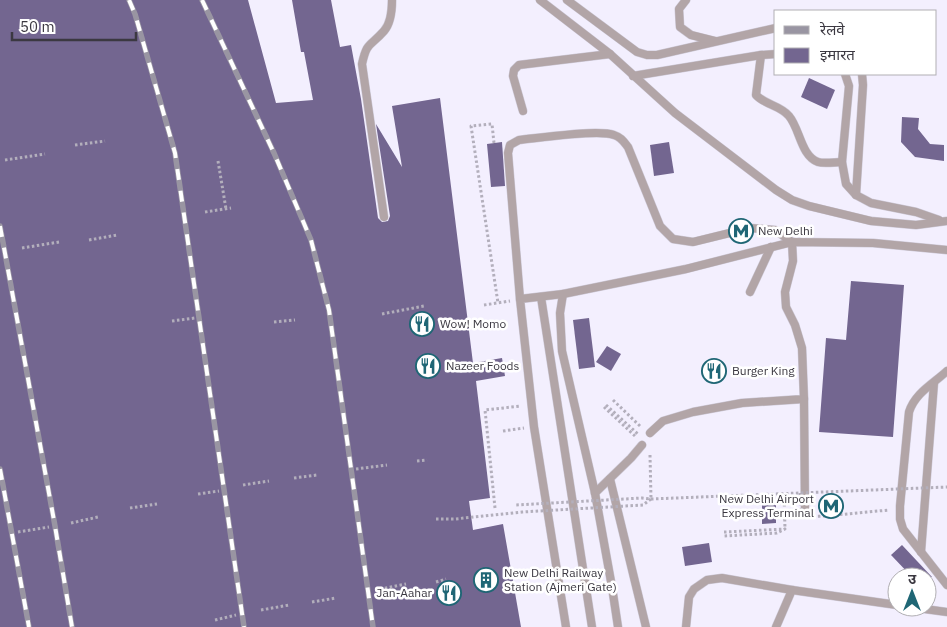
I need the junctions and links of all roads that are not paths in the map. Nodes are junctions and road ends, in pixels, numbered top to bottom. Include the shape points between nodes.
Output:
1 (392, 0) edge
2 (540, 0) edge
3 (567, 0) edge
4 (686, 0) edge
5 (774, 28) edge
6 (717, 42) junction
7 (610, 54) junction
8 (760, 54) junction
9 (774, 54) edge
10 (845, 75) edge
11 (862, 75) edge
12 (633, 76) junction
13 (523, 110) dead end
14 (842, 162) junction
15 (856, 195) junction
16 (384, 217) dead end
17 (944, 221) edge
18 (792, 242) junction
19 (771, 247) junction
20 (947, 250) edge
21 (750, 292) dead end
22 (563, 294) junction
23 (540, 297) junction
24 (520, 299) junction
25 (947, 371) edge
26 (934, 383) junction
27 (804, 400) junction
28 (647, 432) road end
29 (640, 440) road end
30 (610, 479) junction
31 (595, 493) junction
32 (805, 510) dead end
33 (921, 552) junction
34 (947, 585) edge
35 (792, 590) junction
36 (887, 604) edge
37 (566, 627) edge
38 (592, 627) edge
39 (618, 627) edge
40 (646, 627) edge
41 (686, 627) edge
42 (776, 627) edge

1 - 16 lane via 390,21 384,31 371,41 362,64
2 - 7 lane
3 - 6 lane via 637,52 657,54
4 - 6 lane via 679,9 680,27 692,35
5 - 6 lane
7 - 12 lane
7 - 13 lane via 520,65 513,76
8 - 9 lane
8 - 12 lane
8 - 14 lane via 756,95 788,115 810,157 819,162
10 - 14 lane via 849,86
11 - 15 lane
12 - 17 lane via 676,113 792,200 872,221 916,224
14 - 15 lane via 846,184
15 - 17 lane via 872,203
18 - 19 lane
18 - 20 lane via 873,243
18 - 24 lane via 775,230 750,228 693,242 673,239 660,226 622,139 598,132 519,140 510,145 508,153
18 - 27 lane via 793,261 785,292 786,307 802,348
19 - 21 lane
19 - 22 lane via 686,269
22 - 23 lane
22 - 31 lane via 560,313 562,351
23 - 24 lane
23 - 38 lane
24 - 37 lane via 534,427
25 - 26 lane
26 - 33 lane
26 - 33 lane via 912,402 909,412 900,506 900,524
27 - 28 lane via 742,403 693,412 663,421
27 - 32 lane
29 - 30 lane
30 - 31 lane
30 - 40 lane
31 - 39 lane
33 - 34 lane
35 - 36 lane
35 - 41 lane via 722,578 707,580 694,589 689,598
35 - 42 lane

